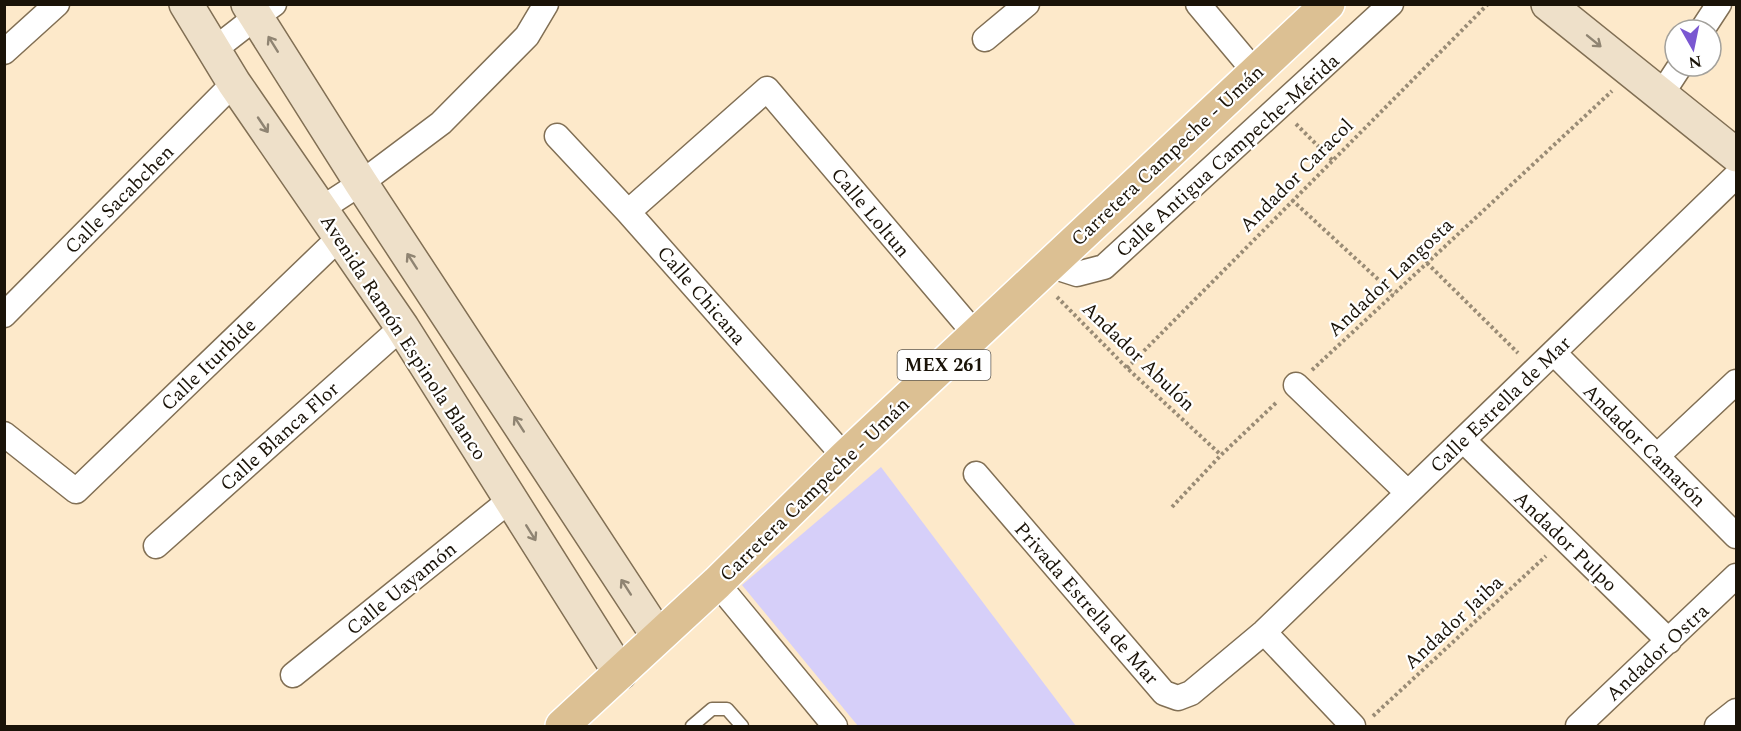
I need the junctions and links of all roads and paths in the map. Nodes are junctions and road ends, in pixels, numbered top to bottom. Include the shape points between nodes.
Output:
1 (57, 4) edge
2 (186, 4) edge
3 (546, 4) edge
4 (1027, 4) edge
5 (1198, 4) edge
6 (1328, 4) edge
7 (1391, 4) edge
8 (1488, 4) edge
9 (1548, 4) edge
10 (1719, 4) edge
11 (259, 9) edge
12 (1710, 18) edge
13 (985, 39) dead end
14 (215, 50) junction
15 (4, 52) edge
16 (1255, 72) junction
17 (1632, 72) junction
18 (1672, 78) edge
19 (234, 84) junction
20 (1661, 95) junction
21 (1280, 107) junction
22 (557, 136) dead end
23 (1737, 155) edge
24 (1332, 160) junction
25 (1737, 176) edge
26 (361, 183) junction
27 (1292, 200) junction
28 (321, 209) junction
29 (628, 212) junction
30 (340, 237) junction
31 (1427, 263) junction
32 (1043, 272) junction
33 (1394, 294) junction
34 (4, 315) edge
35 (402, 327) junction
36 (976, 335) junction
37 (1554, 353) junction
38 (1127, 368) junction
39 (1536, 370) junction
40 (1737, 382) edge
41 (1296, 385) junction
42 (1463, 440) junction
43 (9, 447) edge
44 (1221, 455) junction
45 (1657, 456) junction
46 (845, 458) junction
47 (976, 474) dead end
48 (1408, 493) junction
49 (510, 500) junction
50 (1172, 507) dead end
51 (1737, 536) edge
52 (1565, 540) junction
53 (156, 546) dead end
54 (1737, 576) edge
55 (717, 583) junction
56 (1264, 632) junction
57 (658, 636) junction
58 (1669, 641) junction
59 (620, 672) junction
60 (293, 675) dead end
61 (1737, 711) edge
62 (1362, 722) edge
63 (566, 725) edge
64 (692, 726) edge
65 (742, 726) edge
66 (835, 726) edge
67 (1578, 726) edge
68 (1716, 726) edge

1 - 15 street
2 - 14 main road, Avenida Ramón Espinola Blanco
3 - 26 street via 527,36 441,123
4 - 13 street
5 - 16 street
6 - 16 main road, Carretera Campeche - Umán / MEX 261
7 - 21 street, Calle Antigua Campeche-Mérida
8 - 24 path, Andador Caracol
9 -> 17 main road
10 - 12 street
11 - 14 street
26 -> 11 main road
14 - 19 main road, Avenida Ramón Espinola Blanco
16 - 32 main road, Carretera Campeche - Umán / MEX 261
17 - 20 main road
17 - 31 path, Andador Langosta
18 - 20 street
19 -> 28 main road, Avenida Ramón Espinola Blanco
19 - 34 street, Calle Sacabchen
20 - 23 main road
21 - 24 path
21 - 32 street, Calle Antigua Campeche-Mérida via 1104,267 1077,274
22 - 29 street, Calle Chicana
24 - 27 path, Andador Caracol
25 - 37 street, Calle Estrella de Mar
26 - 28 street
57 -> 26 main road
27 - 33 path
27 - 38 path, Andador Caracol
28 - 30 main road, Avenida Ramón Espinola Blanco
29 - 36 street, Calle Loltun via 767,88
29 - 46 street, Calle Chicana
30 - 35 main road, Avenida Ramón Espinola Blanco
30 - 43 street, Calle Iturbide via 76,491
31 - 33 path, Andador Langosta
31 - 39 path
32 - 36 main road, Carretera Campeche - Umán / MEX 261
32 - 38 path, Andador Abulón
33 - 41 path, Andador Langosta
35 - 49 main road, Avenida Ramón Espinola Blanco
35 - 53 street, Calle Blanca Flor
36 - 46 main road, Carretera Campeche - Umán / MEX 261
37 - 39 street, Calle Estrella de Mar
37 - 45 street, Andador Camarón
38 - 44 path, Andador Abulón
39 - 42 street, Calle Estrella de Mar
40 - 45 street
41 - 44 path, Andador Langosta
41 - 48 street
42 - 48 street, Calle Estrella de Mar
42 - 52 street, Andador Pulpo
44 - 50 path, Andador Langosta
45 - 51 street, Andador Camarón
46 - 55 main road, Carretera Campeche - Umán / MEX 261
47 - 56 street, Privada Estrella de Mar via 1164,693 1178,698 1191,693
48 - 56 street, Calle Estrella de Mar
49 -> 59 main road, Avenida Ramón Espinola Blanco
49 - 60 street, Calle Uayamón
52 - 58 street, Andador Pulpo
52 - 62 path, Andador Jaiba
54 - 58 street, Andador Ostra
55 - 57 main road, Carretera Campeche - Umán / MEX 261
55 - 66 street
56 - 62 street
57 - 59 main road, Carretera Campeche - Umán / MEX 261
58 - 67 street, Andador Ostra
59 - 63 main road, Carretera Campeche - Umán / MEX 261
61 - 68 street
64 - 65 lane via 712,709 728,709

